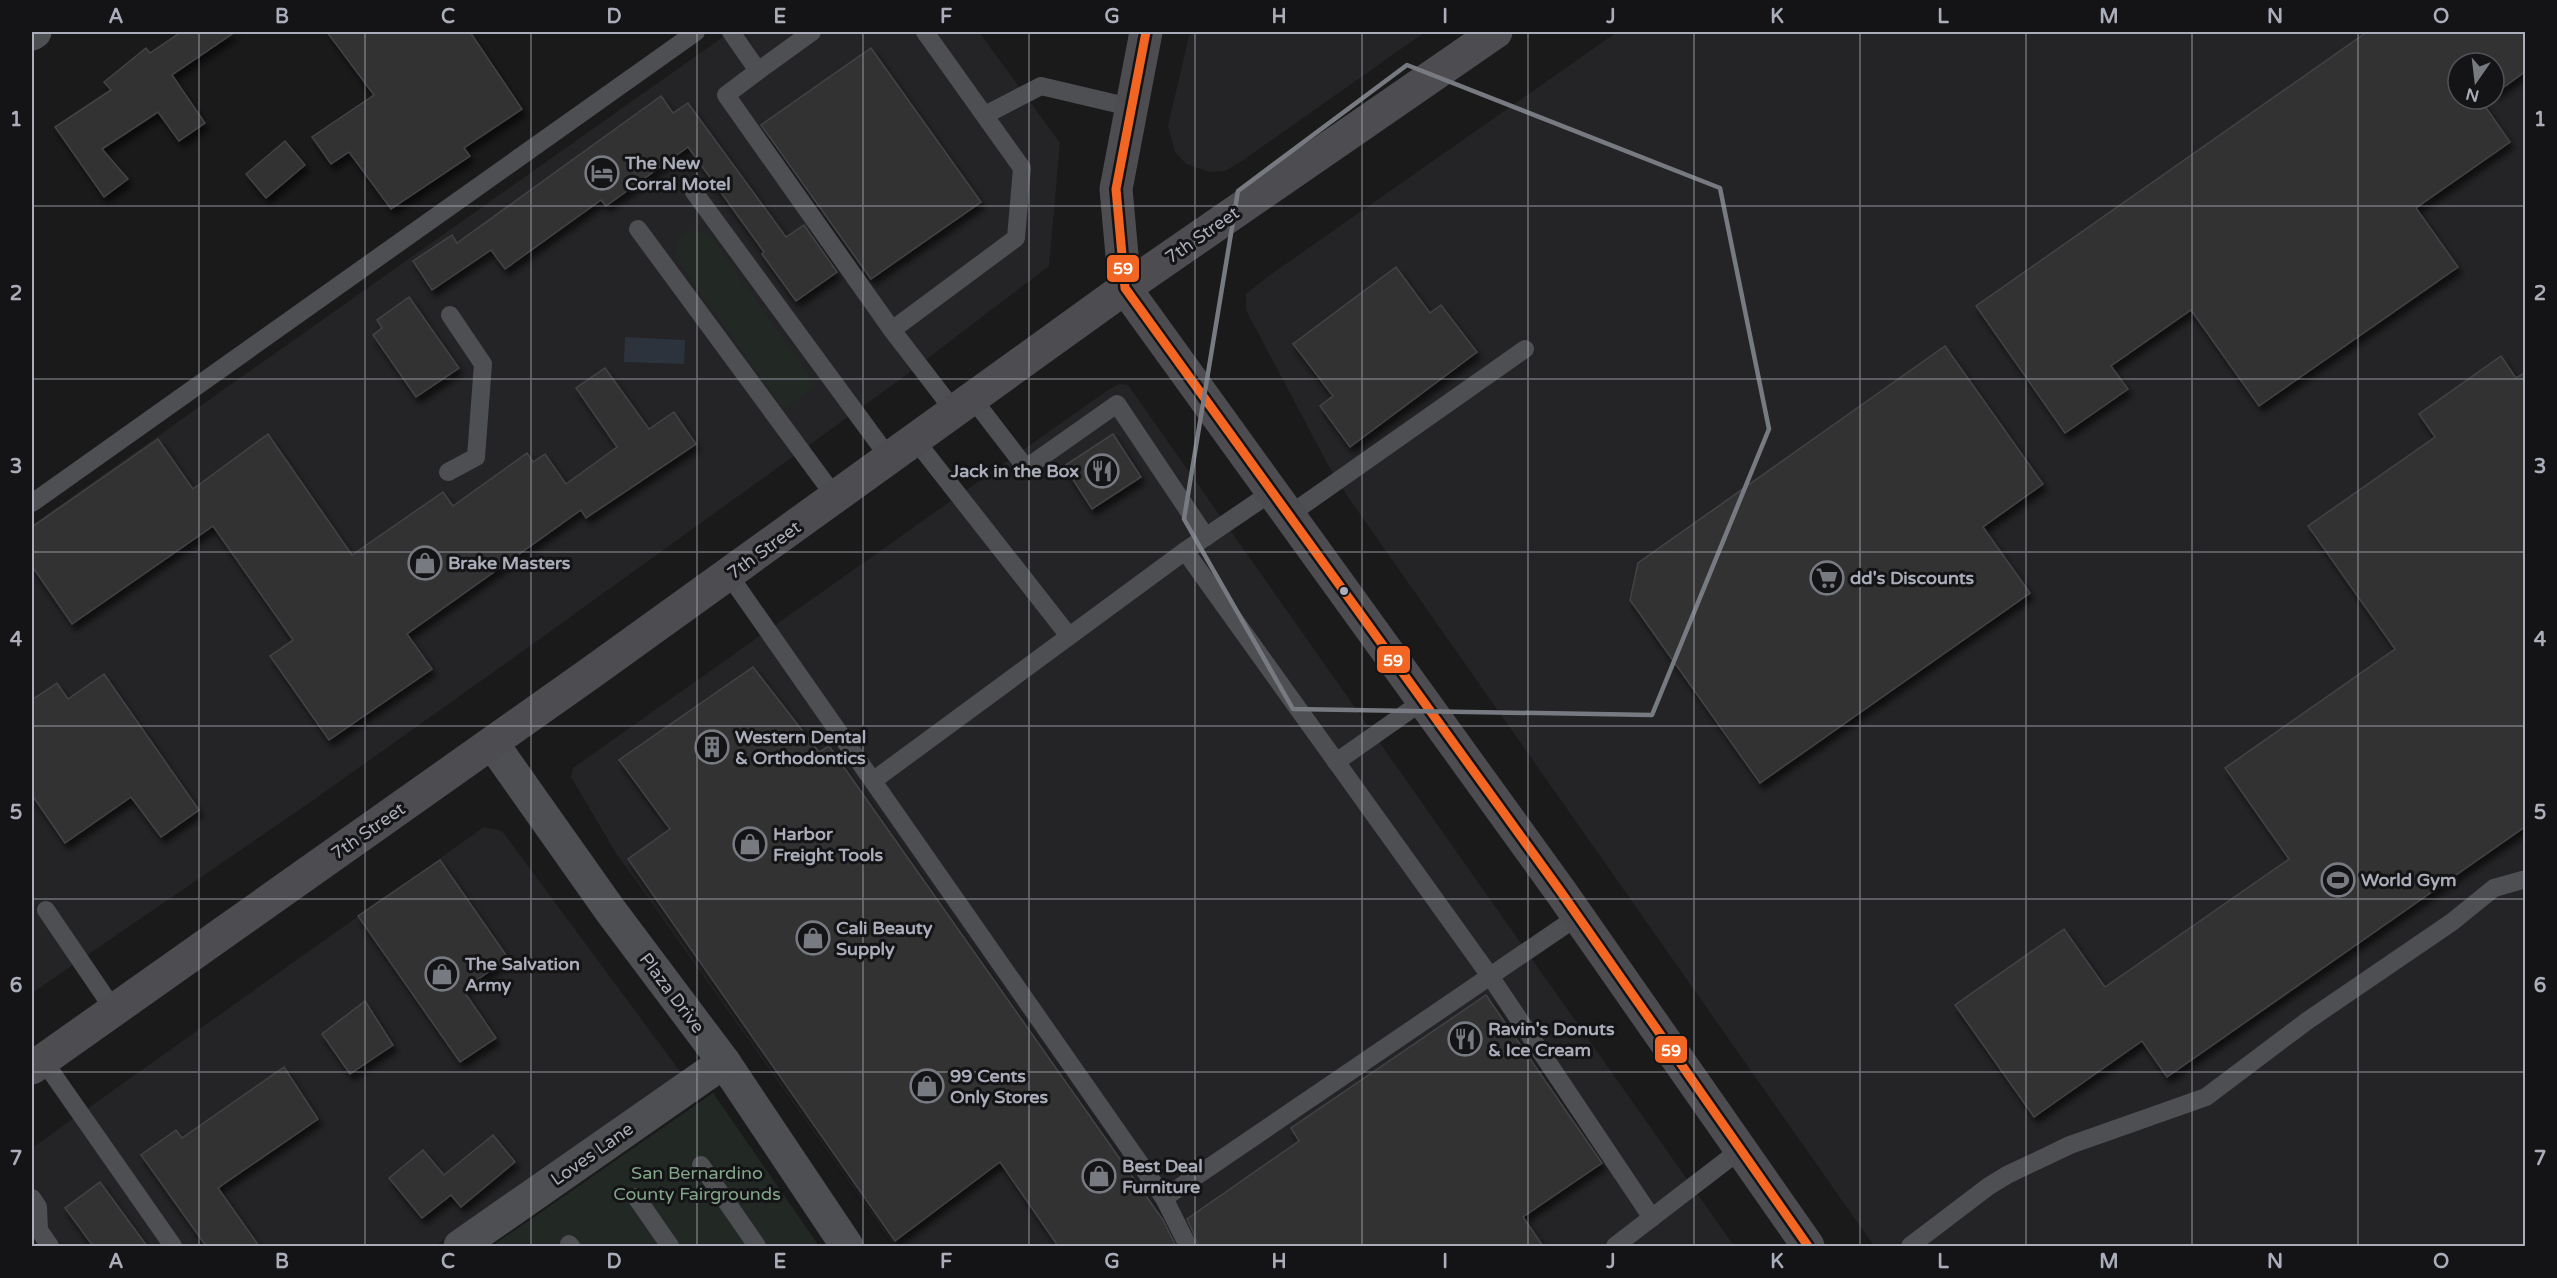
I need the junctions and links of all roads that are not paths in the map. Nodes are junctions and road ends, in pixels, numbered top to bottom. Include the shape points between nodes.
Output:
1 (696, 32) edge
2 (731, 32) edge
3 (812, 32) edge
4 (925, 32) edge
5 (1146, 32) edge
6 (1496, 32) edge
7 (758, 70) junction
8 (1130, 107) junction
9 (985, 116) junction
10 (694, 192) dead end
11 (638, 229) dead end
12 (1125, 288) junction
13 (450, 315) dead end
14 (892, 330) junction
15 (1525, 348) dead end
16 (964, 406) junction
17 (916, 441) junction
18 (890, 459) junction
19 (448, 472) dead end
20 (836, 498) junction
21 (32, 503) edge
22 (1281, 504) junction
23 (1206, 537) junction
24 (1185, 551) junction
25 (729, 575) junction
26 (1069, 636) junction
27 (1423, 701) junction
28 (492, 743) junction
29 (1335, 762) junction
30 (874, 780) junction
31 (2526, 879) edge
32 (46, 910) dead end
33 (1577, 916) junction
34 (1490, 976) junction
35 (114, 1010) junction
36 (724, 1062) junction
37 (37, 1064) edge
38 (1740, 1150) junction
39 (701, 1165) dead end
40 (636, 1197) dead end
41 (32, 1198) edge
42 (1164, 1198) junction
43 (1652, 1218) junction
44 (35, 1228) edge
45 (50, 1246) edge
46 (173, 1246) edge
47 (460, 1246) edge
48 (670, 1246) edge
49 (757, 1246) edge
50 (847, 1246) edge
51 (1188, 1246) edge
52 (1615, 1246) edge
53 (1808, 1246) edge
54 (1910, 1246) edge

1 - 21 lane
2 - 7 lane
3 - 7 lane
4 - 9 lane
5 - 8 main road
6 - 12 main road, 7th Street
7 - 14 lane via 726,95
8 - 9 lane via 1041,86
8 - 12 main road via 1116,189
9 - 14 lane via 1022,168 1016,238
10 - 18 lane
11 - 20 lane
12 - 16 main road, 7th Street
12 - 22 main road
13 - 19 lane via 483,364 476,457
14 - 16 lane
15 - 22 lane
16 - 17 main road, 7th Street
16 - 23 lane via 1026,468 1116,404
17 - 18 main road, 7th Street
17 - 26 lane
18 - 20 main road, 7th Street
20 - 25 main road, 7th Street
22 - 23 lane
22 - 27 main road
23 - 24 lane
24 - 26 lane
24 - 29 lane
25 - 28 main road, 7th Street
25 - 30 lane
26 - 30 lane
27 - 29 lane
27 - 33 main road
28 - 35 main road, 7th Street
28 - 36 street, Plaza Drive
29 - 34 lane
30 - 42 lane
31 - 54 lane via 2494,888 2206,1097 2070,1145 2007,1175
32 - 35 lane
33 - 34 lane
33 - 38 main road
34 - 42 lane
34 - 43 lane
35 - 37 main road, 7th Street
36 - 47 street, Loves Lane
36 - 50 street, Plaza Drive
37 - 46 lane
38 - 43 lane
38 - 53 main road
39 - 49 lane
40 - 48 lane
41 - 44 lane via 38,1207
42 - 51 lane
43 - 52 lane
44 - 45 lane

